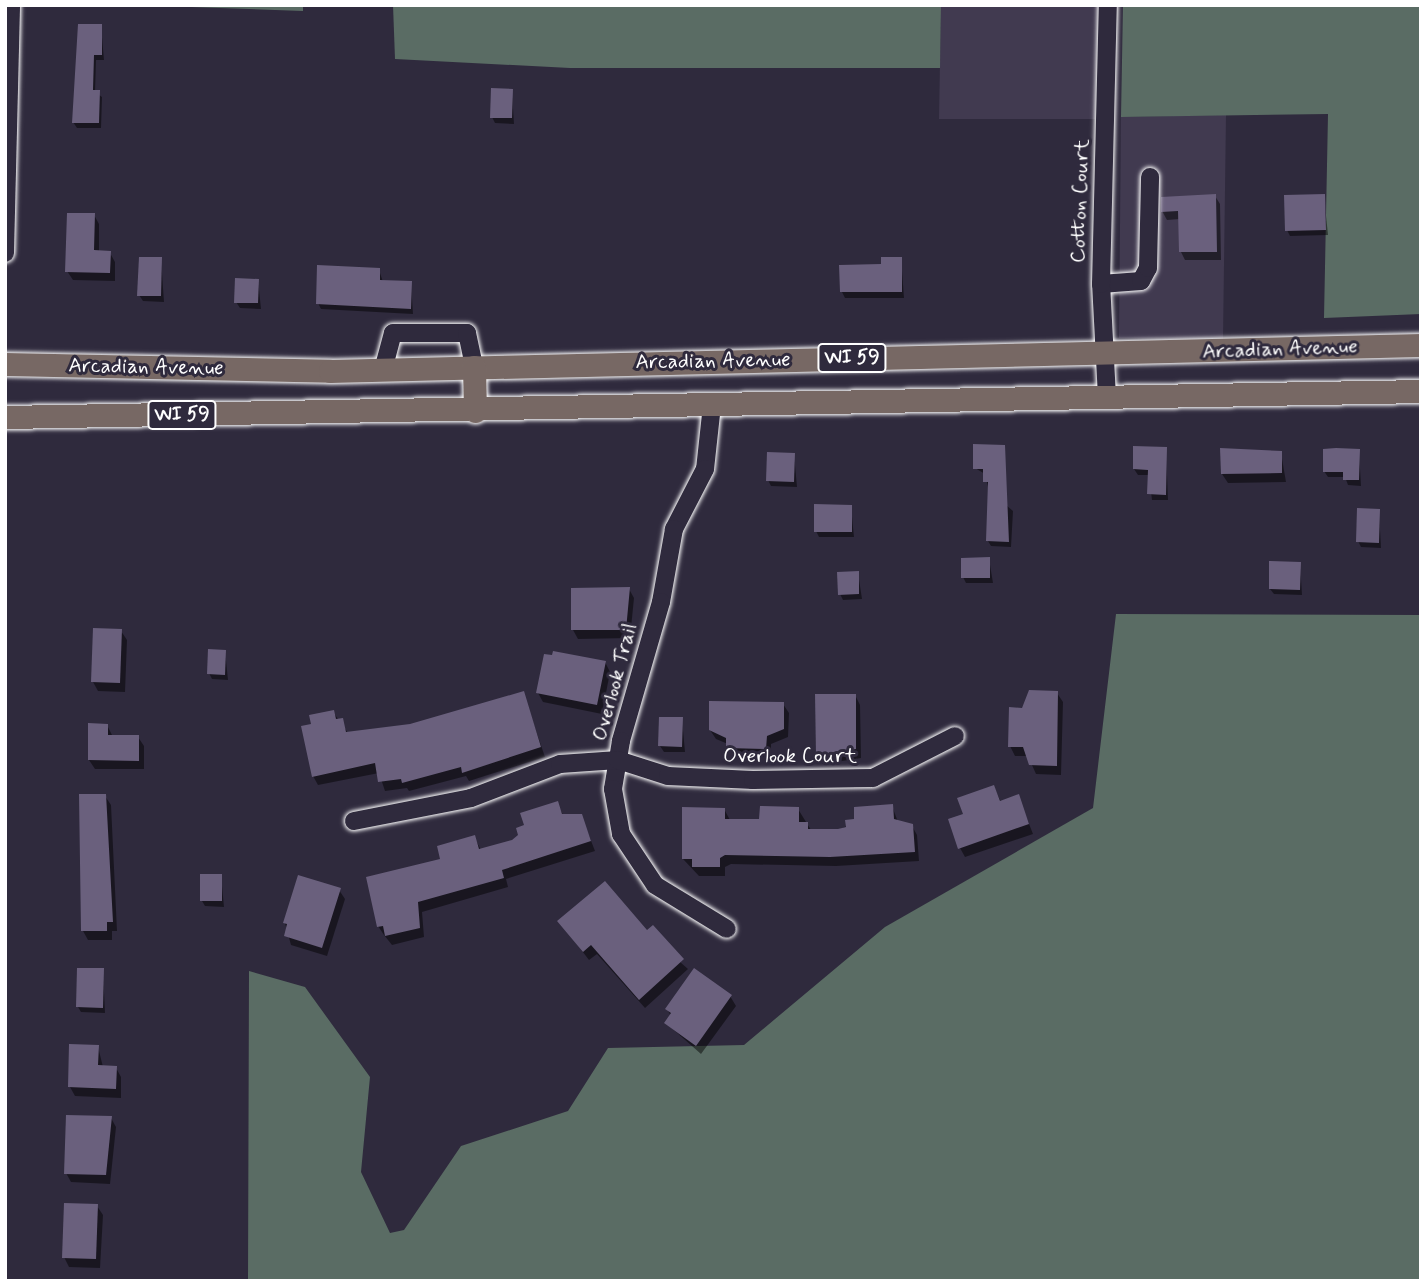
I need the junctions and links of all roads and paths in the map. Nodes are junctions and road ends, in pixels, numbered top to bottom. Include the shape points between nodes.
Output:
1 (11, 5) edge
2 (1108, 5) edge
3 (1150, 177) dead end
4 (5, 253) edge
5 (1101, 284) junction
6 (1421, 345) edge
7 (1104, 354) junction
8 (5, 364) edge
9 (474, 367) junction
10 (383, 370) junction
11 (1421, 391) edge
12 (1107, 397) junction
13 (712, 405) junction
14 (475, 411) junction
15 (5, 417) edge
16 (955, 736) dead end
17 (618, 760) junction
18 (354, 821) dead end
19 (727, 929) dead end

1 - 4 street
2 - 5 street, Cotton Court
3 - 5 street via 1148,268 1141,281
5 - 7 street, Cotton Court
6 - 7 main road, Arcadian Avenue / WI 59
7 - 9 main road, Arcadian Avenue / WI 59
7 - 12 street, Cotton Court
8 - 10 main road, Arcadian Avenue / WI 59
9 - 10 main road, Arcadian Avenue / WI 59
9 - 10 street via 467,333 393,333
9 - 14 main road
11 - 12 main road, Arcadian Avenue / WI 59
12 - 13 main road, Arcadian Avenue / WI 59
13 - 14 main road, Arcadian Avenue / WI 59
13 - 17 street, Overlook Trail via 705,469 674,529 661,602
14 - 15 main road, Arcadian Avenue / WI 59
16 - 17 street, Overlook Court via 873,778 668,776
17 - 18 street via 560,764 471,797
17 - 19 street, Overlook Trail via 614,789 621,834 655,885

